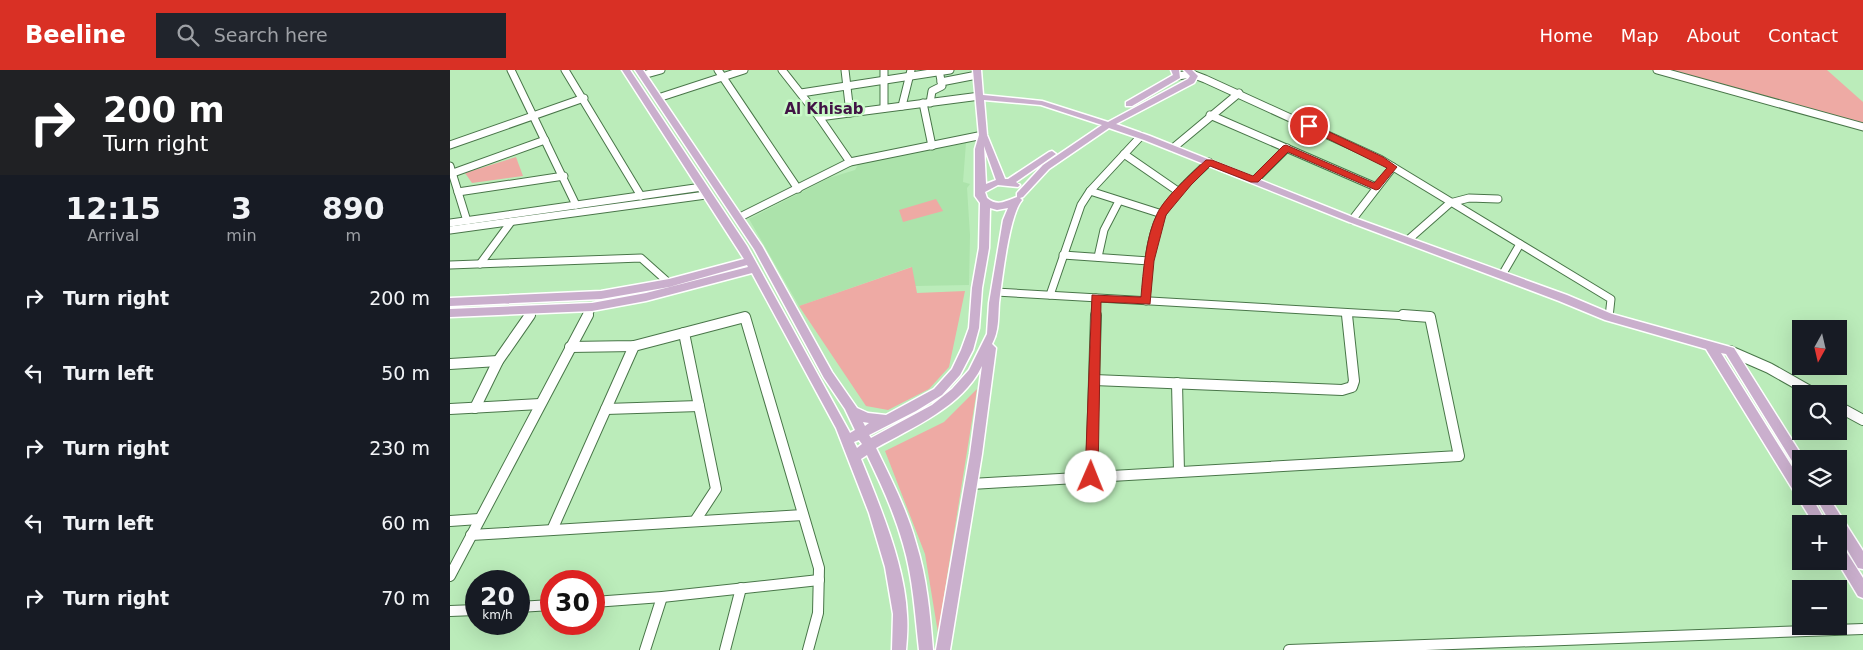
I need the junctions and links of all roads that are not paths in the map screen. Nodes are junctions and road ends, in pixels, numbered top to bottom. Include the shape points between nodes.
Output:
1 (511, 70) edge
2 (565, 70) edge
3 (626, 70) edge
4 (661, 70) edge
5 (718, 70) edge
6 (744, 70) edge
7 (782, 70) edge
8 (845, 70) edge
9 (884, 70) edge
10 (911, 70) edge
11 (950, 70) edge
12 (1657, 70) edge
13 (939, 71) edge
14 (1190, 72) edge
15 (641, 73) edge
16 (977, 73) edge
17 (1176, 73) edge
18 (722, 77) junction
19 (909, 78) junction
20 (884, 81) junction
21 (941, 82) junction
22 (847, 87) junction
23 (801, 93) junction
24 (1239, 93) junction
25 (980, 96) junction
26 (584, 98) junction
27 (658, 98) junction
28 (927, 103) junction
29 (902, 106) junction
30 (884, 108) junction
31 (850, 113) junction
32 (1210, 116) junction
33 (534, 117) junction
34 (819, 117) junction
35 (1103, 123) junction
36 (1863, 127) edge
37 (983, 135) junction
38 (1141, 136) junction
39 (546, 140) junction
40 (450, 145) edge
41 (932, 146) junction
42 (1173, 148) junction
43 (1286, 148) junction
44 (1124, 154) junction
45 (850, 162) junction
46 (1209, 162) junction
47 (1393, 167) junction
48 (451, 170) edge
49 (564, 176) junction
50 (1255, 180) junction
51 (1006, 182) junction
52 (1376, 187) junction
53 (798, 189) junction
54 (983, 190) junction
55 (704, 191) junction
56 (458, 192) junction
57 (1090, 192) junction
58 (1179, 192) junction
59 (642, 196) junction
60 (1018, 198) junction
61 (1498, 199) dead end
62 (1119, 201) junction
63 (985, 203) junction
64 (1450, 203) junction
65 (576, 205) junction
66 (1162, 214) junction
67 (738, 218) junction
68 (1352, 220) junction
69 (468, 221) junction
70 (511, 222) junction
71 (450, 223) edge
72 (450, 230) edge
73 (1408, 240) junction
74 (1520, 244) junction
75 (1063, 255) junction
76 (1098, 256) junction
77 (1149, 261) junction
78 (480, 264) junction
79 (450, 265) edge
80 (752, 265) junction
81 (1502, 275) junction
82 (669, 283) junction
83 (996, 292) junction
84 (1050, 296) junction
85 (1096, 298) junction
86 (1146, 301) junction
87 (450, 302) edge
88 (592, 306) junction
89 (534, 309) junction
90 (1347, 312) junction
91 (450, 313) edge
92 (1609, 317) junction
93 (684, 333) junction
94 (992, 334) junction
95 (1710, 345) junction
96 (634, 346) junction
97 (570, 348) junction
98 (1730, 351) junction
99 (498, 361) junction
100 (450, 364) edge
101 (1094, 380) junction
102 (1177, 383) junction
103 (1799, 385) edge
104 (540, 404) junction
105 (848, 404) junction
106 (699, 406) junction
107 (475, 408) junction
108 (450, 409) edge
109 (606, 409) junction
110 (1847, 411) edge
111 (885, 420) junction
112 (1863, 420) edge
113 (862, 433) junction
114 (846, 440) junction
115 (868, 446) junction
116 (1792, 451) edge
117 (854, 458) junction
118 (1179, 472) junction
119 (1091, 477) junction
120 (1792, 477) edge
121 (971, 484) junction
122 (803, 515) junction
123 (479, 519) junction
124 (450, 521) edge
125 (695, 521) junction
126 (552, 530) junction
127 (471, 534) junction
128 (1847, 538) edge
129 (1863, 563) edge
130 (1847, 565) edge
131 (450, 576) edge
132 (818, 580) junction
133 (741, 588) junction
134 (1863, 590) edge
135 (662, 597) junction
136 (605, 601) edge
137 (465, 610) edge
138 (450, 611) edge
139 (1863, 629) edge
140 (645, 650) edge
141 (725, 650) edge
142 (808, 650) edge
143 (899, 650) edge
144 (926, 650) edge
145 (944, 650) edge
146 (1289, 650) edge

1 - 33 street
2 - 26 street
3 - 55 main road
4 - 15 street
5 - 18 street
6 - 18 street
7 - 23 street
8 - 22 street
9 - 20 street
10 - 19 street
11 - 13 street
12 - 36 street
13 - 19 street
13 - 21 street
14 - 17 street
14 - 24 street
14 - 35 main road via 1194,76 1191,81
15 - 27 main road
16 - 21 street
16 - 25 main road
17 - 35 main road
18 - 27 street
18 - 53 street
19 - 20 street
19 - 29 street
20 - 22 street
20 - 30 street
21 - 28 street via 942,88 931,92
22 - 23 street
22 - 31 street
23 - 34 street
24 - 32 street
24 - 47 street
25 - 28 street
25 - 35 main road via 1042,103
25 - 37 main road
26 - 33 street
26 - 59 street
27 - 67 main road
28 - 29 street
28 - 41 street
29 - 30 street
30 - 31 street
31 - 34 street
32 - 42 street
32 - 43 street
33 - 39 street
33 - 40 street
34 - 45 street
35 - 38 main road
35 - 51 main road
35 - 60 main road via 1046,166
37 - 41 street
37 - 51 main road
37 - 54 main road via 979,144
38 - 42 main road
38 - 44 street
39 - 48 street
39 - 49 street
41 - 45 street
42 - 46 main road
43 - 50 street
43 - 52 street
44 - 57 street
44 - 58 street
45 - 53 street
46 - 50 main road
46 - 58 street
47 - 52 street
47 - 64 street
48 - 56 street
49 - 56 street
49 - 65 street
50 - 68 main road
51 - 54 main road via 988,185
51 - 60 main road via 1017,185 1020,190
52 - 68 street
53 - 67 street
54 - 63 main road via 980,196
55 - 59 street
55 - 70 street
55 - 80 main road
56 - 69 street
57 - 62 street
57 - 75 street via 1081,205
58 - 66 street
59 - 65 street
60 - 63 main road via 1004,206 994,207
60 - 83 main road via 1008,220
61 - 64 street via 1468,198
62 - 66 street
62 - 76 street via 1104,230
63 - 111 main road via 984,248 974,328 967,350 956,372 938,392
64 - 73 street
64 - 74 street
65 - 69 street
66 - 77 street
67 - 105 main road
68 - 73 main road
69 - 71 street
70 - 72 street
70 - 78 street
73 - 81 main road
74 - 81 street
74 - 92 street via 1611,299
75 - 76 street
75 - 84 street
76 - 77 street
77 - 86 street
78 - 79 street
78 - 82 street via 641,258
80 - 82 main road
80 - 88 main road via 654,296
80 - 114 main road via 842,427
81 - 92 main road
82 - 87 main road via 600,295
83 - 84 street
83 - 94 main road
84 - 85 street
85 - 86 street
85 - 101 street
86 - 90 street
88 - 89 main road
88 - 97 street
89 - 91 main road
89 - 99 street
90 - 102 street via 1352,387 1342,390
90 - 118 street via 1430,317 1459,456
92 - 95 main road
93 - 96 street
93 - 106 street
93 - 122 street via 745,317
94 - 115 main road via 974,373 956,392 936,408
94 - 121 main road
95 - 98 main road
95 - 120 main road
96 - 97 street
96 - 109 street
97 - 104 street
98 - 103 street
98 - 116 main road
99 - 100 street
99 - 107 street
101 - 102 street
101 - 119 street
102 - 118 street
104 - 107 street
104 - 123 street
105 - 111 main road via 866,418
105 - 113 main road
106 - 109 street
106 - 125 street via 716,489
107 - 108 street
109 - 126 street
110 - 112 street
111 - 113 main road
113 - 114 main road
113 - 115 main road
114 - 117 main road
115 - 117 main road
115 - 144 main road via 895,500 910,544 920,590
117 - 143 main road via 876,513 892,567 900,614
118 - 119 street
119 - 121 street
121 - 145 main road
122 - 125 street
122 - 132 street via 818,568
123 - 124 street
123 - 127 street
125 - 126 street
126 - 127 street
127 - 131 street
128 - 129 main road
130 - 134 main road
132 - 133 street
132 - 142 street via 818,613
133 - 135 street
133 - 141 street
135 - 136 street
135 - 140 street
137 - 138 street
139 - 146 street

